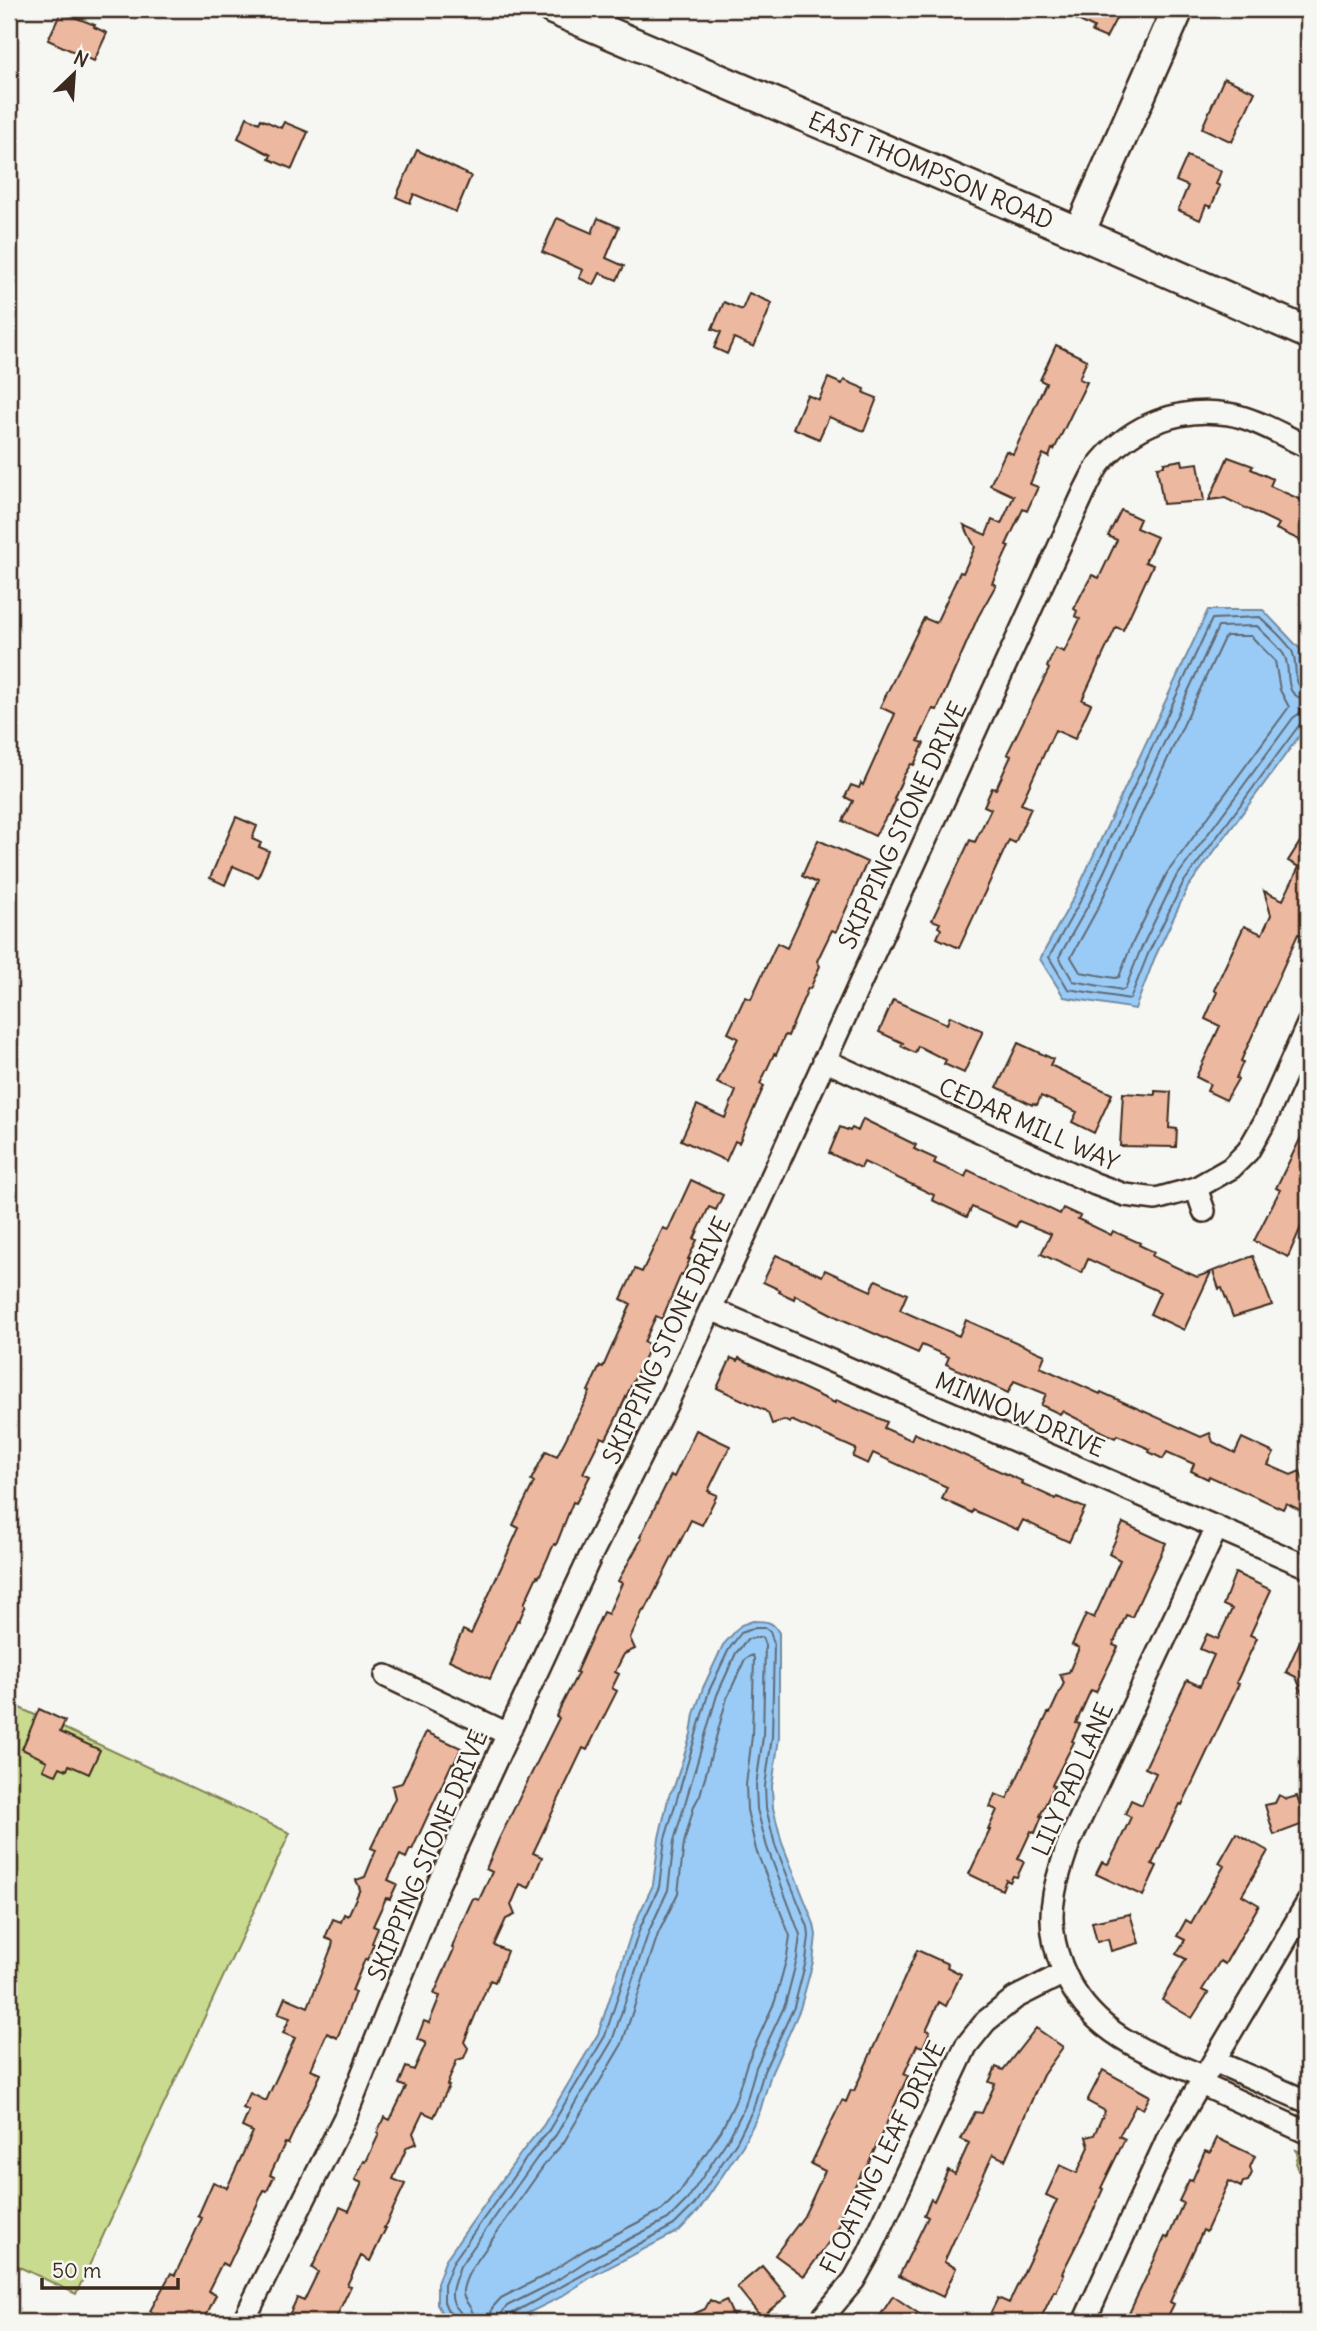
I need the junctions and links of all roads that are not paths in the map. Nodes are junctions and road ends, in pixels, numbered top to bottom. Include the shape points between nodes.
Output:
1 (553, 9) edge
2 (1178, 9) edge
3 (1079, 233) junction
4 (1308, 333) edge
5 (1308, 447) edge
6 (1308, 1024) edge
7 (824, 1060) junction
8 (1196, 1188) junction
9 (1204, 1211) dead end
10 (711, 1309) junction
11 (1217, 1527) junction
12 (1308, 1567) edge
13 (386, 1676) dead end
14 (508, 1734) junction
15 (1308, 1902) edge
16 (1063, 1973) junction
17 (1206, 2074) junction
18 (1308, 2102) edge
19 (1308, 2133) edge
20 (243, 2322) edge
21 (819, 2322) edge
22 (1084, 2322) edge

1 - 3 main road, EAST THOMPSON ROAD
2 - 3 main road
3 - 4 main road, EAST THOMPSON ROAD
5 - 7 street, SKIPPING STONE DRIVE via 1230,414 1203,412 1175,415 1148,425 1119,443 1099,464
6 - 8 street, CEDAR MILL WAY via 1248,1151 1231,1168
7 - 8 street, CEDAR MILL WAY via 1125,1195 1156,1199
7 - 10 street, SKIPPING STONE DRIVE
8 - 9 street
10 - 11 street, MINNOW DRIVE
10 - 14 street, SKIPPING STONE DRIVE
11 - 12 street, MINNOW DRIVE
11 - 16 street, LILY PAD LANE via 1069,1843 1051,1921
13 - 14 street
14 - 20 street, SKIPPING STONE DRIVE via 438,1887 346,2115
15 - 17 street
16 - 17 street, LILY PAD LANE via 1104,2024 1154,2056
16 - 21 street, FLOATING LEAF DRIVE via 1015,1998 986,2021 966,2046 864,2262 837,2304
17 - 18 street, LILY PAD LANE
17 - 19 street, LILY PAD LANE
17 - 22 street via 1167,2140

